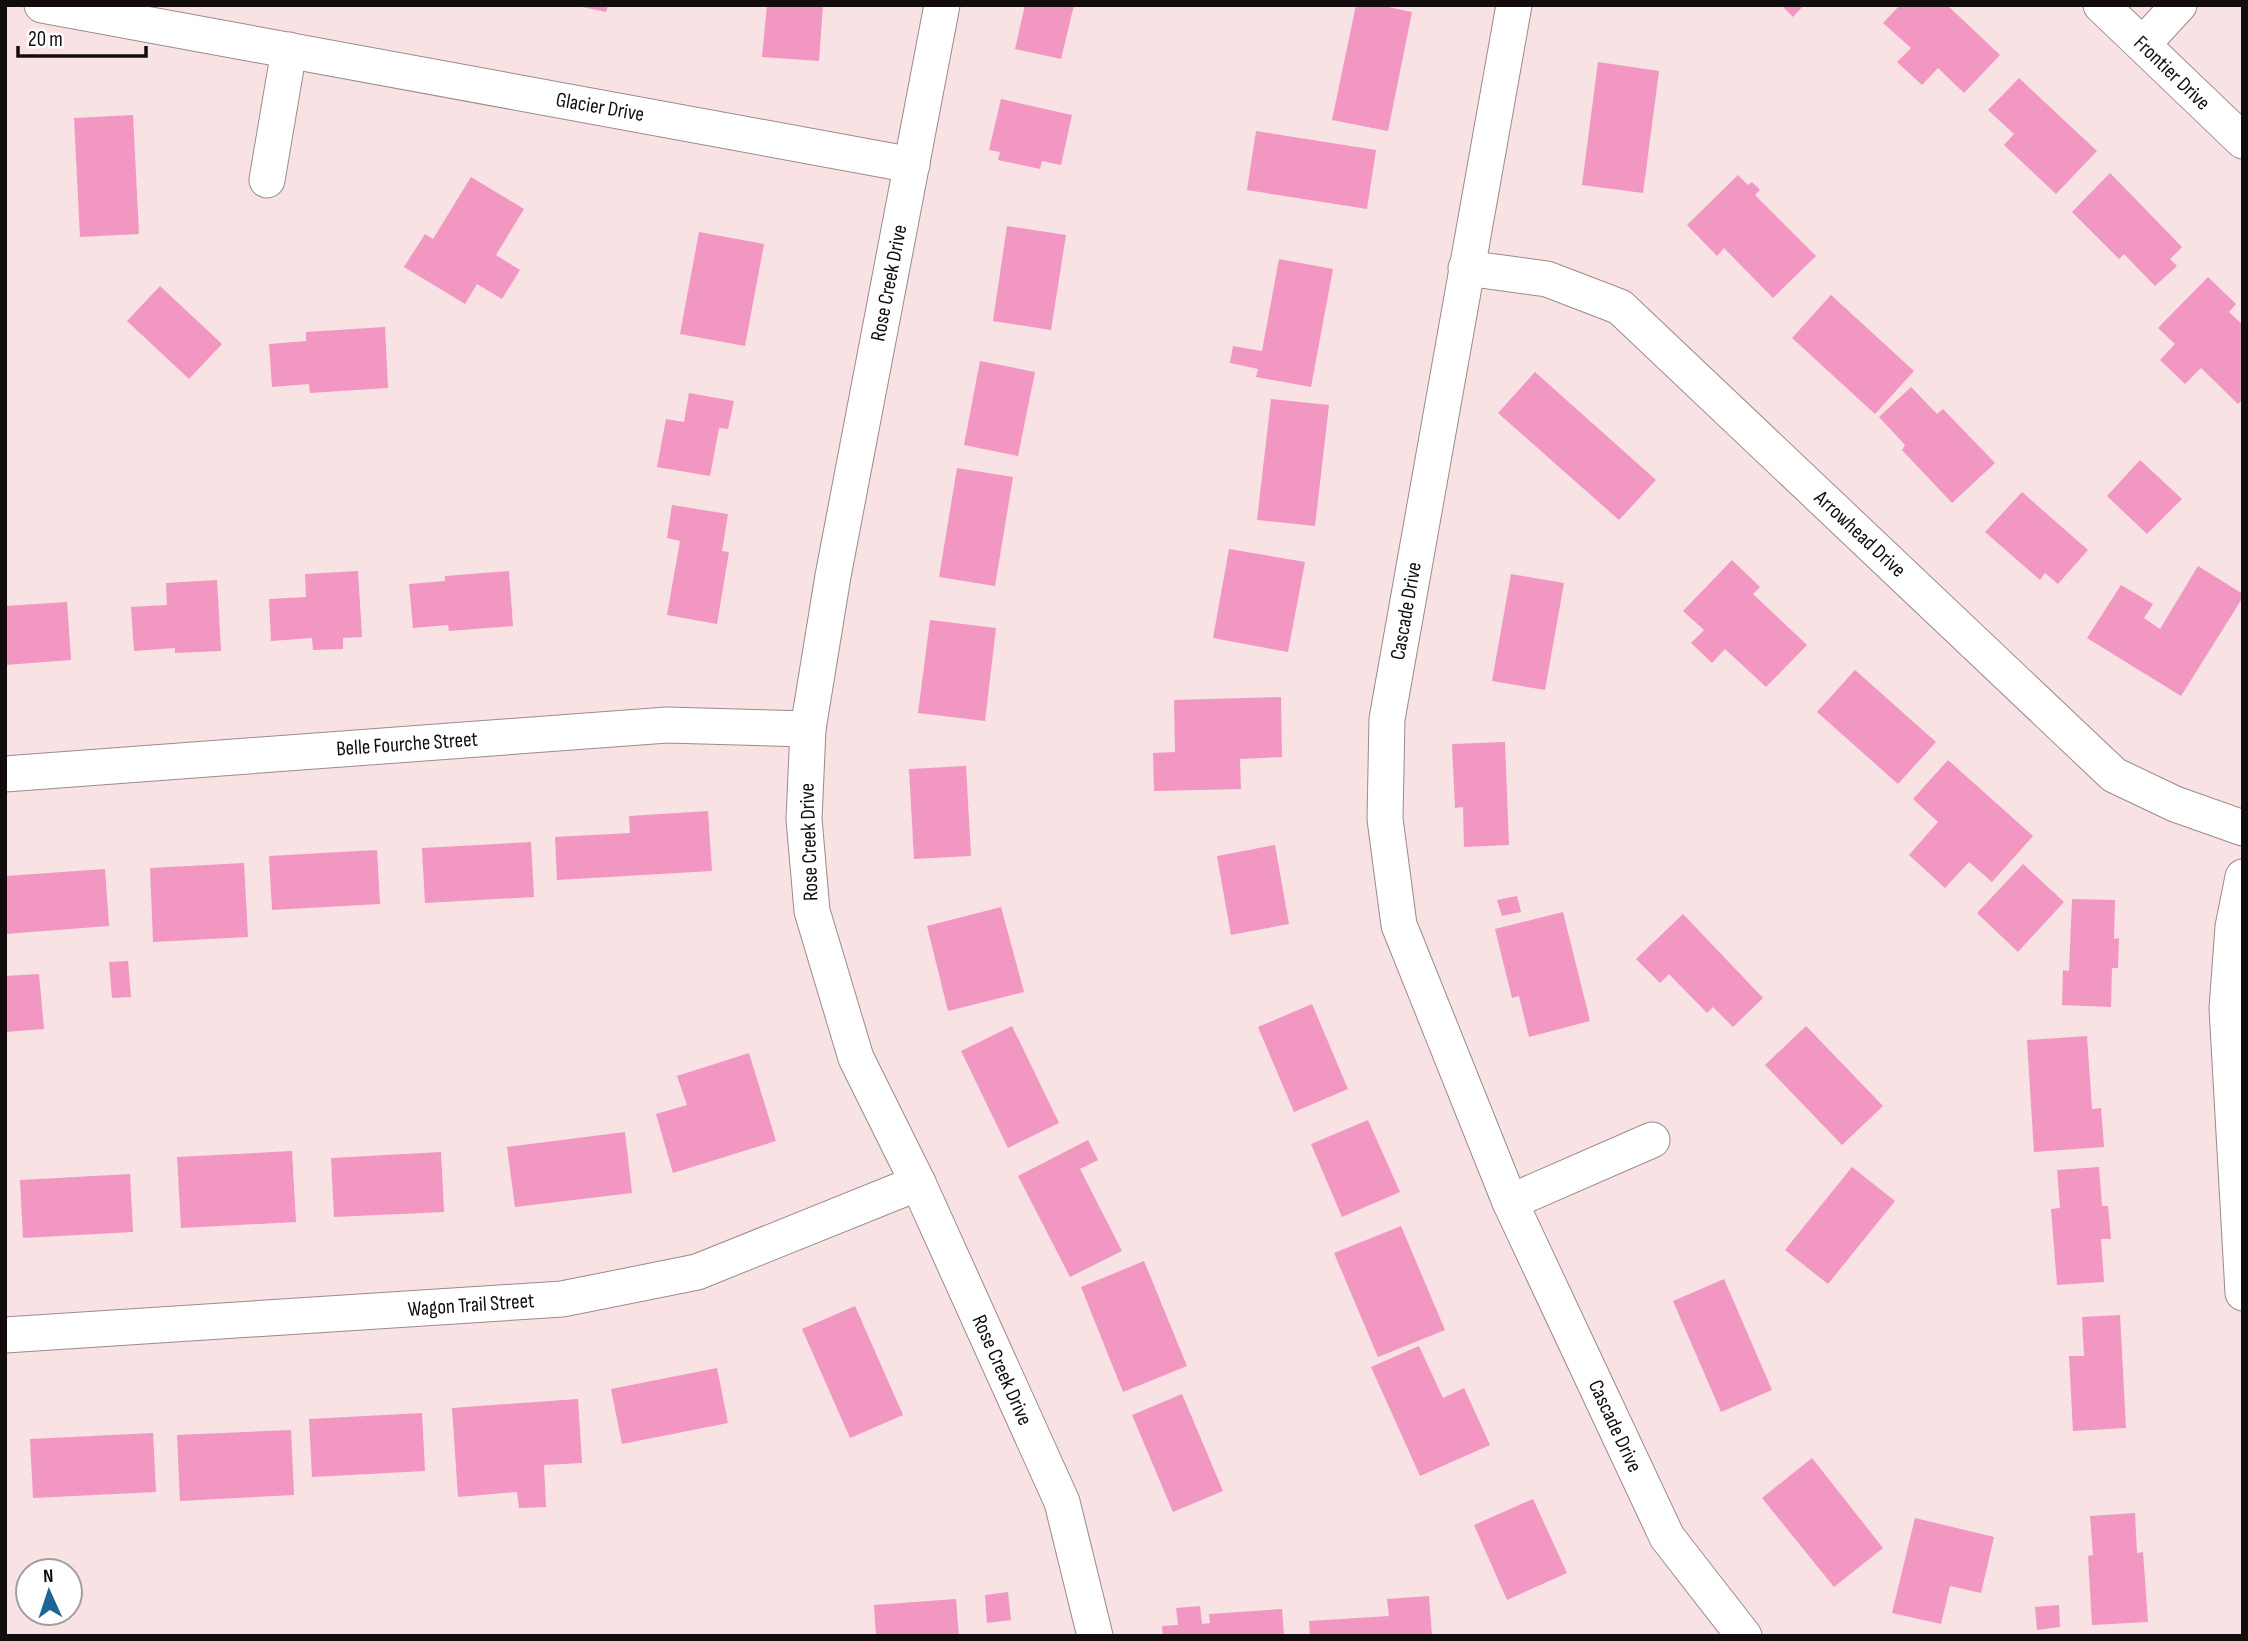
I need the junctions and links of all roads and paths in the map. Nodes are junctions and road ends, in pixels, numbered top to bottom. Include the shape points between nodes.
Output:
1 (42, 5) edge
2 (942, 5) edge
3 (1514, 5) edge
4 (2101, 5) edge
5 (2179, 5) edge
6 (2143, 44) junction
7 (289, 50) junction
8 (2243, 141) edge
9 (912, 165) junction
10 (267, 180) dead end
11 (1466, 268) junction
12 (808, 729) junction
13 (5, 774) edge
14 (2243, 828) edge
15 (2243, 877) edge
16 (1652, 1140) dead end
17 (918, 1183) junction
18 (1510, 1202) junction
19 (2243, 1293) edge
20 (5, 1335) edge
21 (1095, 1636) edge
22 (1744, 1636) edge

1 - 7 street, Glacier Drive
2 - 9 street, Rose Creek Drive
3 - 11 street, Cascade Drive
4 - 6 street, Frontier Drive
5 - 6 street
6 - 8 street, Frontier Drive
7 - 9 street, Glacier Drive
7 - 10 street
9 - 12 street, Rose Creek Drive
11 - 14 street, Arrowhead Drive via 1546,279 1620,307 2114,775 2175,804
11 - 18 street, Cascade Drive via 1387,719 1385,819 1399,925
12 - 13 street, Belle Fourche Street via 667,725
12 - 17 street, Rose Creek Drive via 804,819 812,911 856,1058
15 - 19 street via 2233,927 2227,1008
16 - 18 street
17 - 20 street, Wagon Trail Street via 697,1272 562,1300
17 - 21 street, Rose Creek Drive via 1062,1502
18 - 22 street, Cascade Drive via 1667,1536

